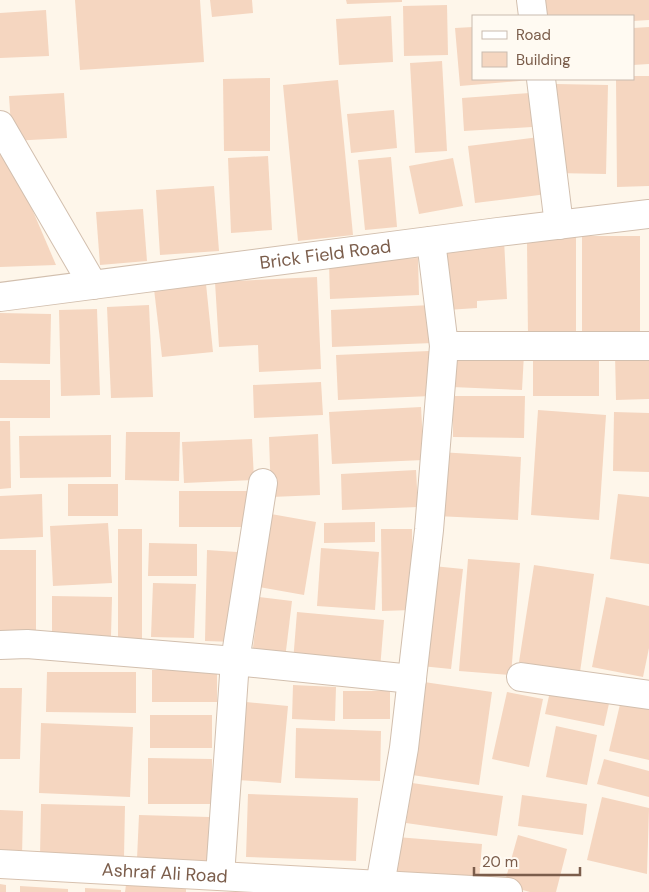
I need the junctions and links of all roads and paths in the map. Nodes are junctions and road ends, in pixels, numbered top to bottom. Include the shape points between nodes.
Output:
1 (531, 0) edge
2 (533, 15) edge
3 (541, 80) edge
4 (0, 125) edge
5 (649, 214) edge
6 (559, 225) junction
7 (431, 240) junction
8 (93, 285) junction
9 (0, 297) edge
10 (444, 346) junction
11 (649, 346) edge
12 (263, 483) dead end
13 (0, 645) edge
14 (235, 661) junction
15 (521, 677) dead end
16 (412, 679) junction
17 (649, 695) edge
18 (0, 864) edge
19 (208, 881) edge
20 (380, 885) junction
21 (508, 892) edge

1 - 2 street
3 - 6 street
4 - 8 street
5 - 6 street, Brick Field Road
6 - 7 street, Brick Field Road
7 - 8 street, Brick Field Road
7 - 10 street
8 - 9 street, Brick Field Road
10 - 11 street
10 - 16 street
12 - 14 street
13 - 14 street via 27,644
14 - 16 street
14 - 19 street
15 - 17 street
16 - 20 street via 404,748
18 - 19 street, Ashraf Ali Road
19 - 20 street, Ashraf Ali Road
20 - 21 street, Ashraf Ali Road

